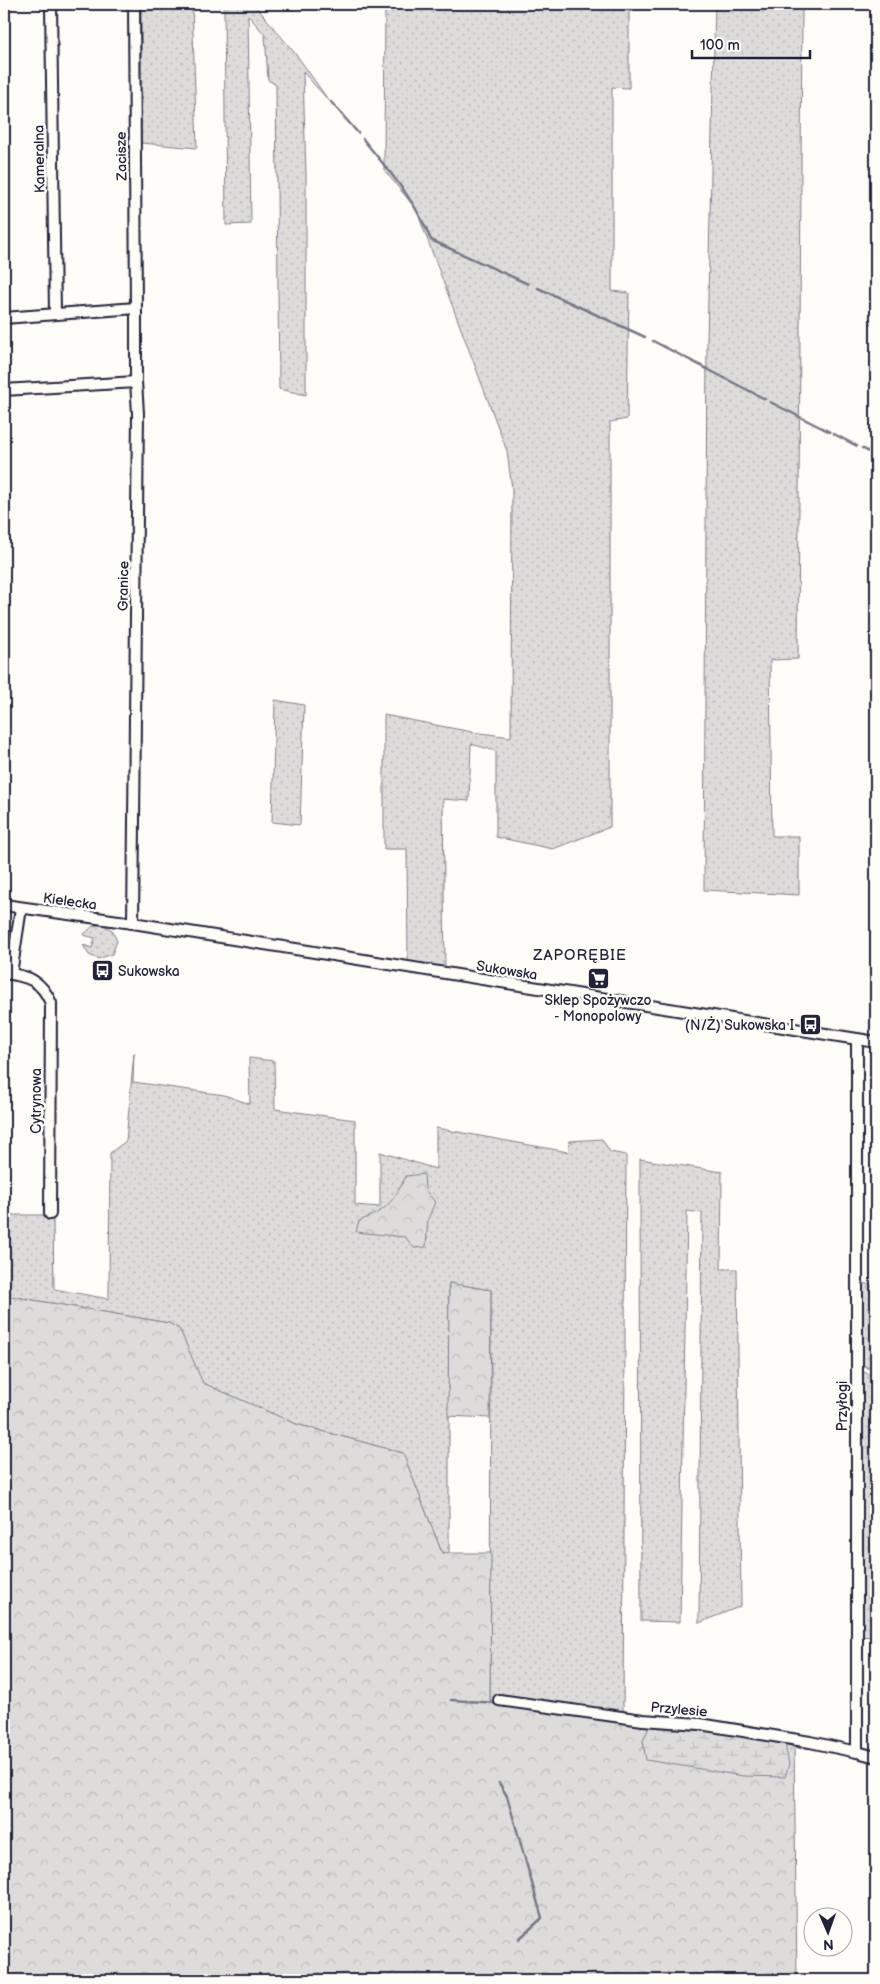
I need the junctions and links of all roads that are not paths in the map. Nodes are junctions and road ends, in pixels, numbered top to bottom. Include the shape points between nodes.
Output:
1 (51, 4) edge
2 (134, 4) edge
3 (136, 308) junction
4 (56, 314) junction
5 (4, 318) edge
6 (136, 382) junction
7 (4, 390) edge
8 (4, 905) edge
9 (21, 908) junction
10 (133, 923) junction
11 (8, 974) edge
12 (856, 1039) junction
13 (876, 1042) edge
14 (50, 1214) dead end
15 (499, 1700) dead end
16 (857, 1752) junction
17 (876, 1757) edge

1 - 4 street, Kameralna
2 - 3 street, Zacisze
3 - 4 street
3 - 6 street, Zacisze
4 - 5 street
6 - 7 street
6 - 10 street, Granice
8 - 9 street, Kielecka
9 - 10 street, Kielecka
9 - 11 street
10 - 12 street, Sukowska
11 - 14 street, Cytrynowa via 31,979 45,990 50,1004
12 - 13 street, Sukowska
12 - 16 street, Przyłogi
15 - 16 street, Przylesie via 643,1720 700,1724
16 - 17 street

